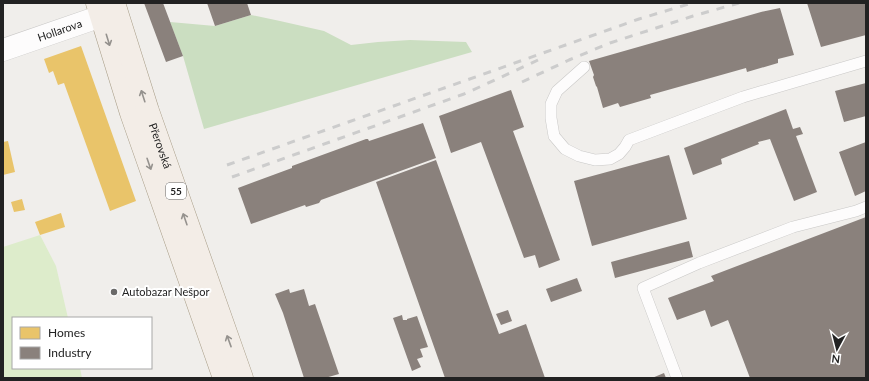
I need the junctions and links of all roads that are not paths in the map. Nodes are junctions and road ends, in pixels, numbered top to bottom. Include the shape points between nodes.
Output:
1 (107, 8) edge
2 (3, 50) edge
3 (866, 61) edge
4 (584, 67) dead end
5 (866, 207) edge
6 (224, 378) edge
7 (242, 378) edge
8 (676, 378) edge

1 - 2 street, Hollarova
1 -> 6 main road, Přerovská / 55 via 131,113
7 -> 1 main road, Přerovská / 55 via 153,125
3 - 4 lane via 743,97 630,140 619,154 610,159 595,160 565,149 554,136 551,118 551,104 557,91
5 - 8 lane via 793,227 698,263 643,288

